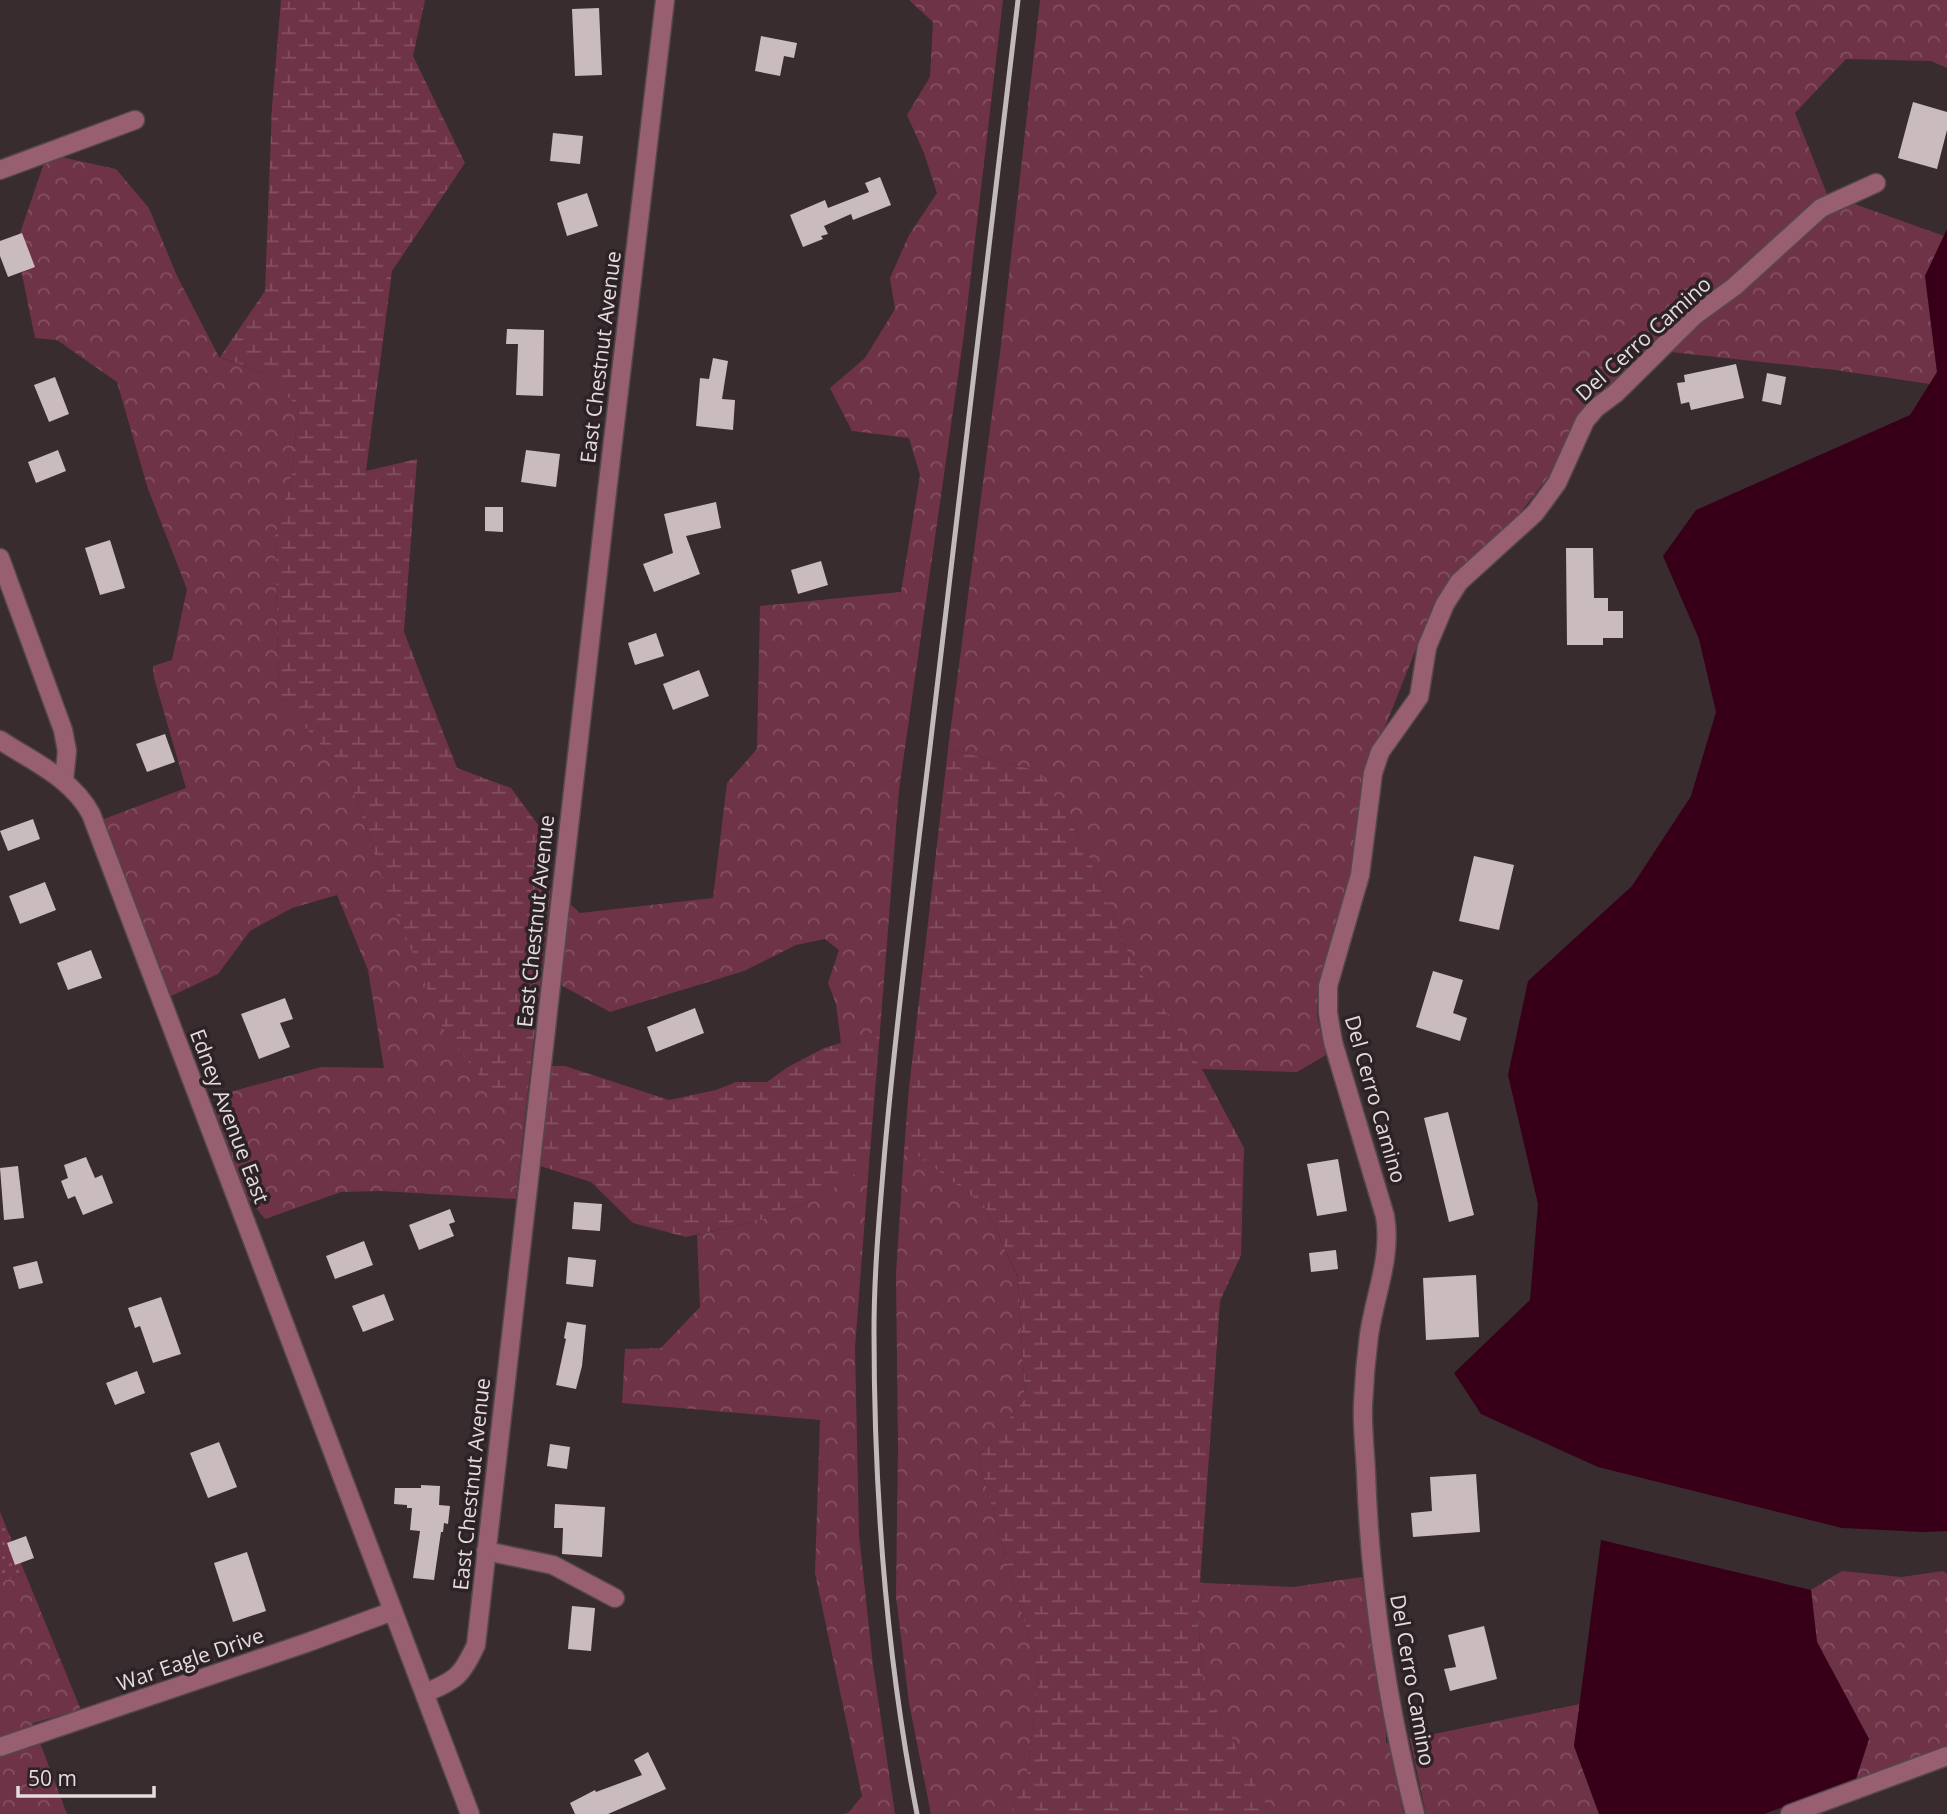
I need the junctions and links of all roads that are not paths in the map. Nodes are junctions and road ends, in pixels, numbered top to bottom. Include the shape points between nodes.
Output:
1 (665, 0) edge
2 (135, 120) dead end
3 (0, 170) edge
4 (1876, 183) dead end
5 (0, 558) edge
6 (1, 741) edge
7 (64, 780) junction
8 (486, 1551) junction
9 (615, 1598) dead end
10 (393, 1611) junction
11 (425, 1693) junction
12 (0, 1747) edge
13 (1947, 1756) edge
14 (470, 1814) edge
15 (1415, 1814) edge
16 (1790, 1814) edge

1 - 8 street, East Chestnut Avenue
2 - 3 street
4 - 15 street, Del Cerro Camino via 1821,208 1734,287 1694,316 1596,408 1535,513 1459,582 1445,604 1427,647 1419,697 1380,752 1373,773 1360,875 1328,986 1328,1013 1388,1235 1369,1335 1363,1406 1367,1518 1384,1658
5 - 7 street via 63,730 67,751
6 - 7 street, Edney Avenue East
7 - 10 street, Edney Avenue East via 91,814
8 - 9 street via 553,1565
8 - 11 street, East Chestnut Avenue via 476,1645 463,1671 446,1685
10 - 11 street, Edney Avenue East
10 - 12 street, War Eagle Drive
11 - 14 street
13 - 16 street

